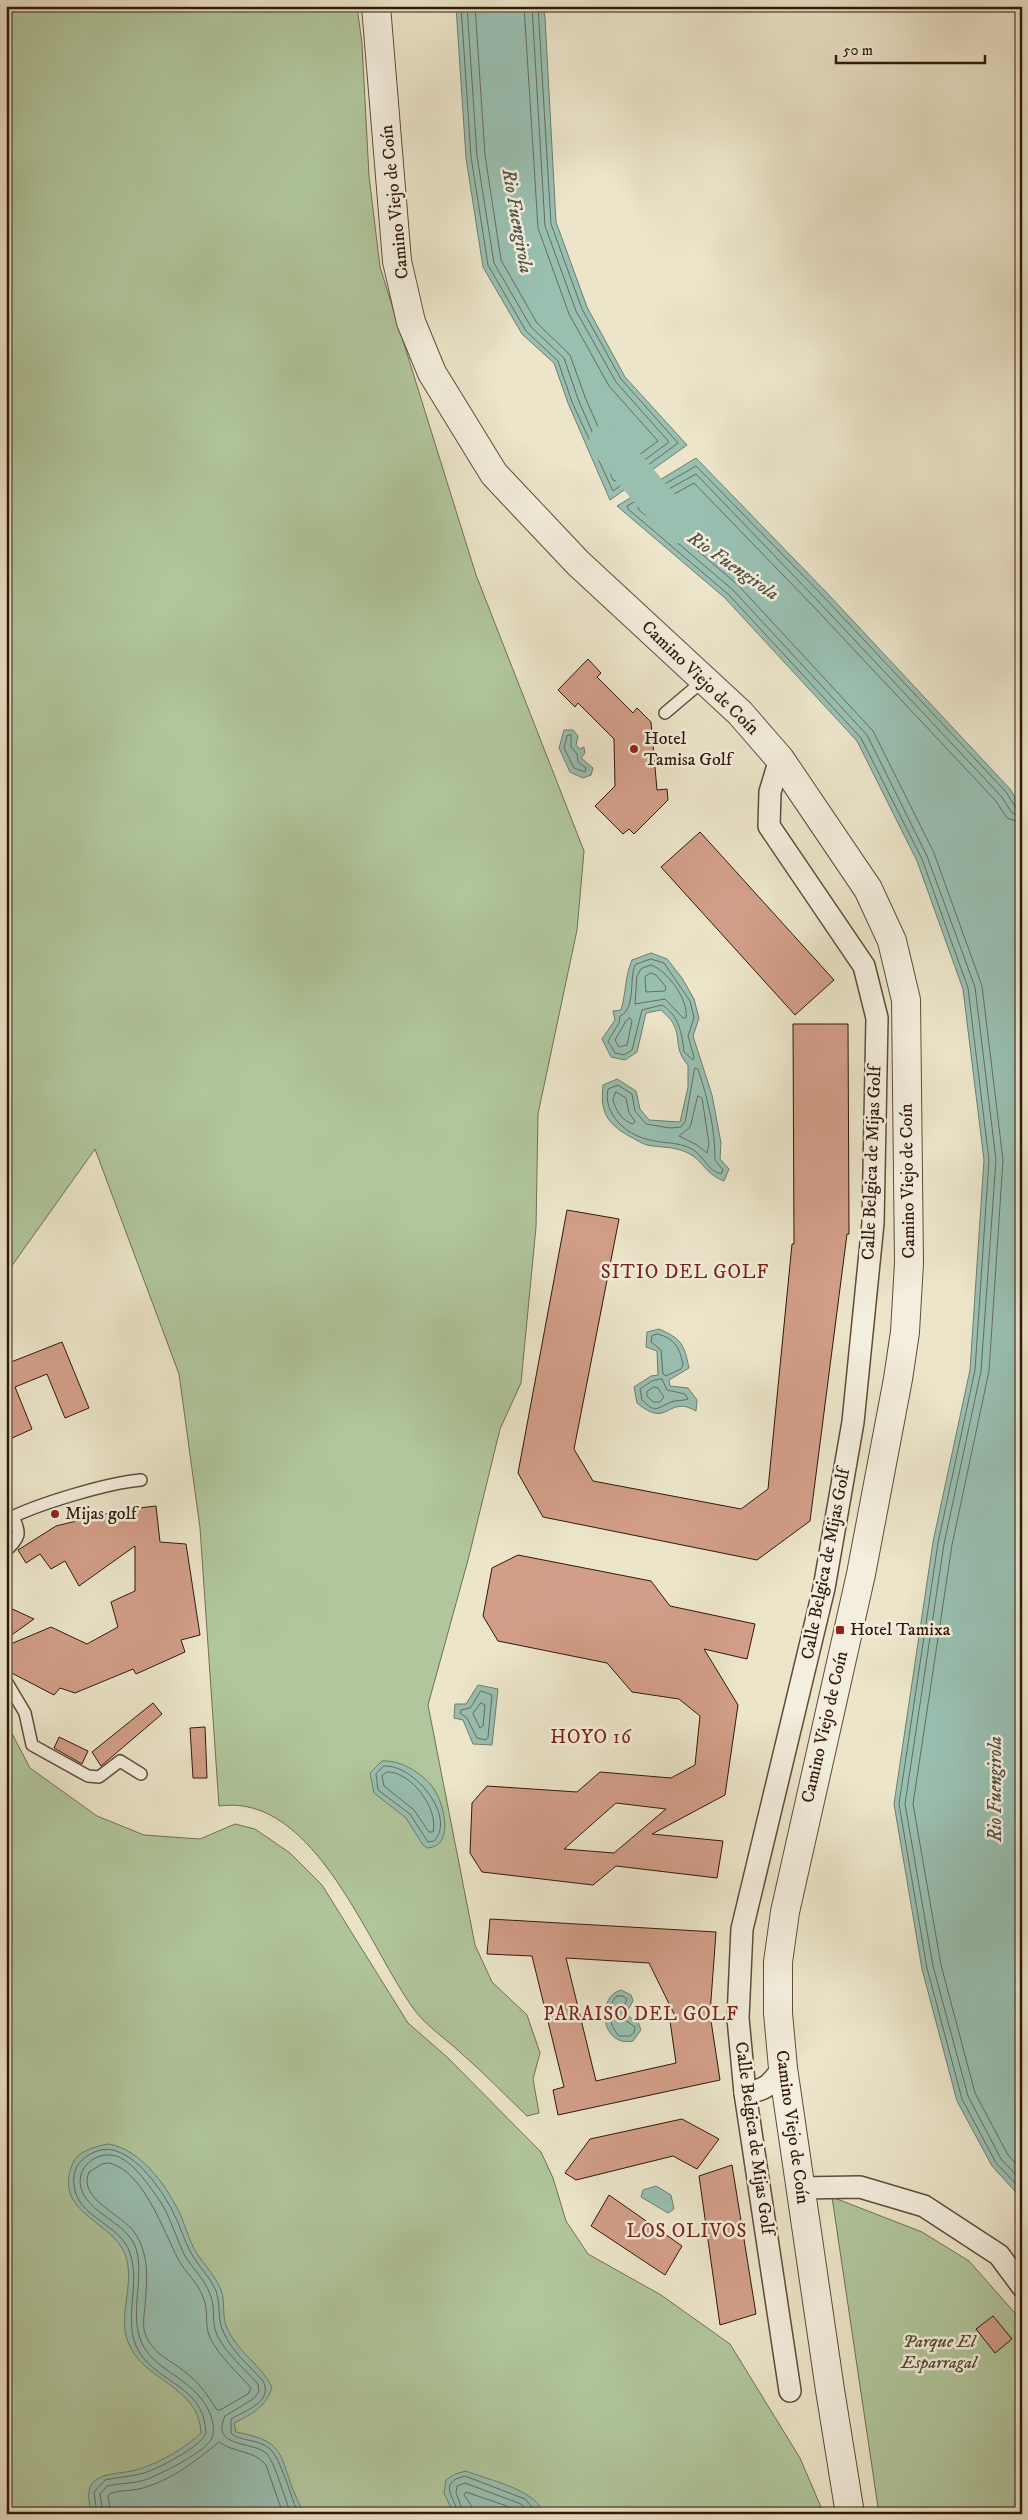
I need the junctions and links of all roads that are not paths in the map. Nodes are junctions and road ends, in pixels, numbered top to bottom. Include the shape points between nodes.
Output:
1 (376, 6) edge
2 (706, 679) junction
3 (665, 713) dead end
4 (780, 759) junction
5 (141, 1480) dead end
6 (10, 1519) edge
7 (6, 1551) edge
8 (861, 1574) junction
9 (830, 1590) junction
10 (850, 1618) junction
11 (6, 1681) edge
12 (141, 1774) dead end
13 (783, 2068) junction
14 (754, 2092) junction
15 (788, 2108) junction
16 (800, 2188) junction
17 (1022, 2286) edge
18 (790, 2391) dead end
19 (850, 2514) edge

1 - 2 street, Camino Viejo de Coín via 397,261 411,322 432,374 494,474 578,562
2 - 3 lane
2 - 4 street, Camino Viejo de Coín
4 - 8 street, Camino Viejo de Coín via 868,889 892,942 906,1000 909,1262 905,1332
4 - 9 street, Calle Belgica de Mijas Golf via 770,792 769,826 864,966 876,1018 873,1223 853,1422
5 - 6 lane via 126,1481 66,1498
6 - 7 lane via 19,1528 18,1538
8 - 9 street via 848,1585
8 - 10 street, Camino Viejo de Coín
9 - 10 street via 845,1601
9 - 14 street, Calle Belgica de Mijas Golf via 742,1929 738,2018
10 - 13 street, Camino Viejo de Coín via 785,1912 778,1962
11 - 12 lane via 25,1713 32,1745 88,1776 99,1777 120,1761
13 - 14 street via 771,2084
13 - 15 street, Camino Viejo de Coín
14 - 15 street via 773,2096
14 - 18 street, Calle Belgica de Mijas Golf
15 - 16 street, Camino Viejo de Coín
16 - 17 street via 860,2187 924,2206 999,2255
16 - 19 street, Camino Viejo de Coín

